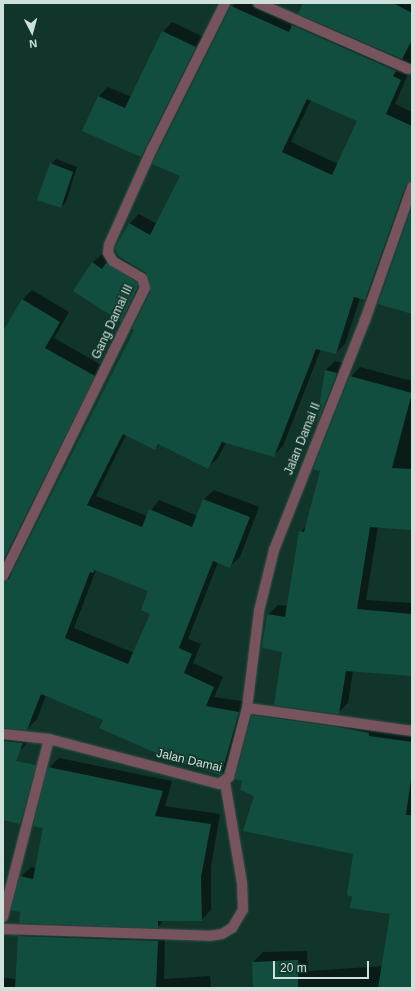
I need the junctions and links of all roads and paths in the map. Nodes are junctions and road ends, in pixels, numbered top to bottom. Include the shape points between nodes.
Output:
1 (225, 3) edge
2 (258, 3) edge
3 (411, 69) edge
4 (412, 188) edge
5 (3, 576) edge
6 (247, 708) junction
7 (412, 730) edge
8 (3, 734) edge
9 (49, 739) junction
10 (225, 782) junction
11 (3, 917) edge
12 (3, 929) edge

1 - 5 street, Gang Damai III via 152,149 109,245 108,253 114,261 142,278 145,288
2 - 3 street
4 - 6 street, Jalan Damai II via 365,320 274,550 259,611
6 - 7 street
6 - 10 street, Jalan Damai via 229,777
8 - 9 street, Jalan Damai
9 - 10 street, Jalan Damai via 219,784
9 - 11 street
10 - 12 street via 242,883 243,910 232,928 222,934 209,936

